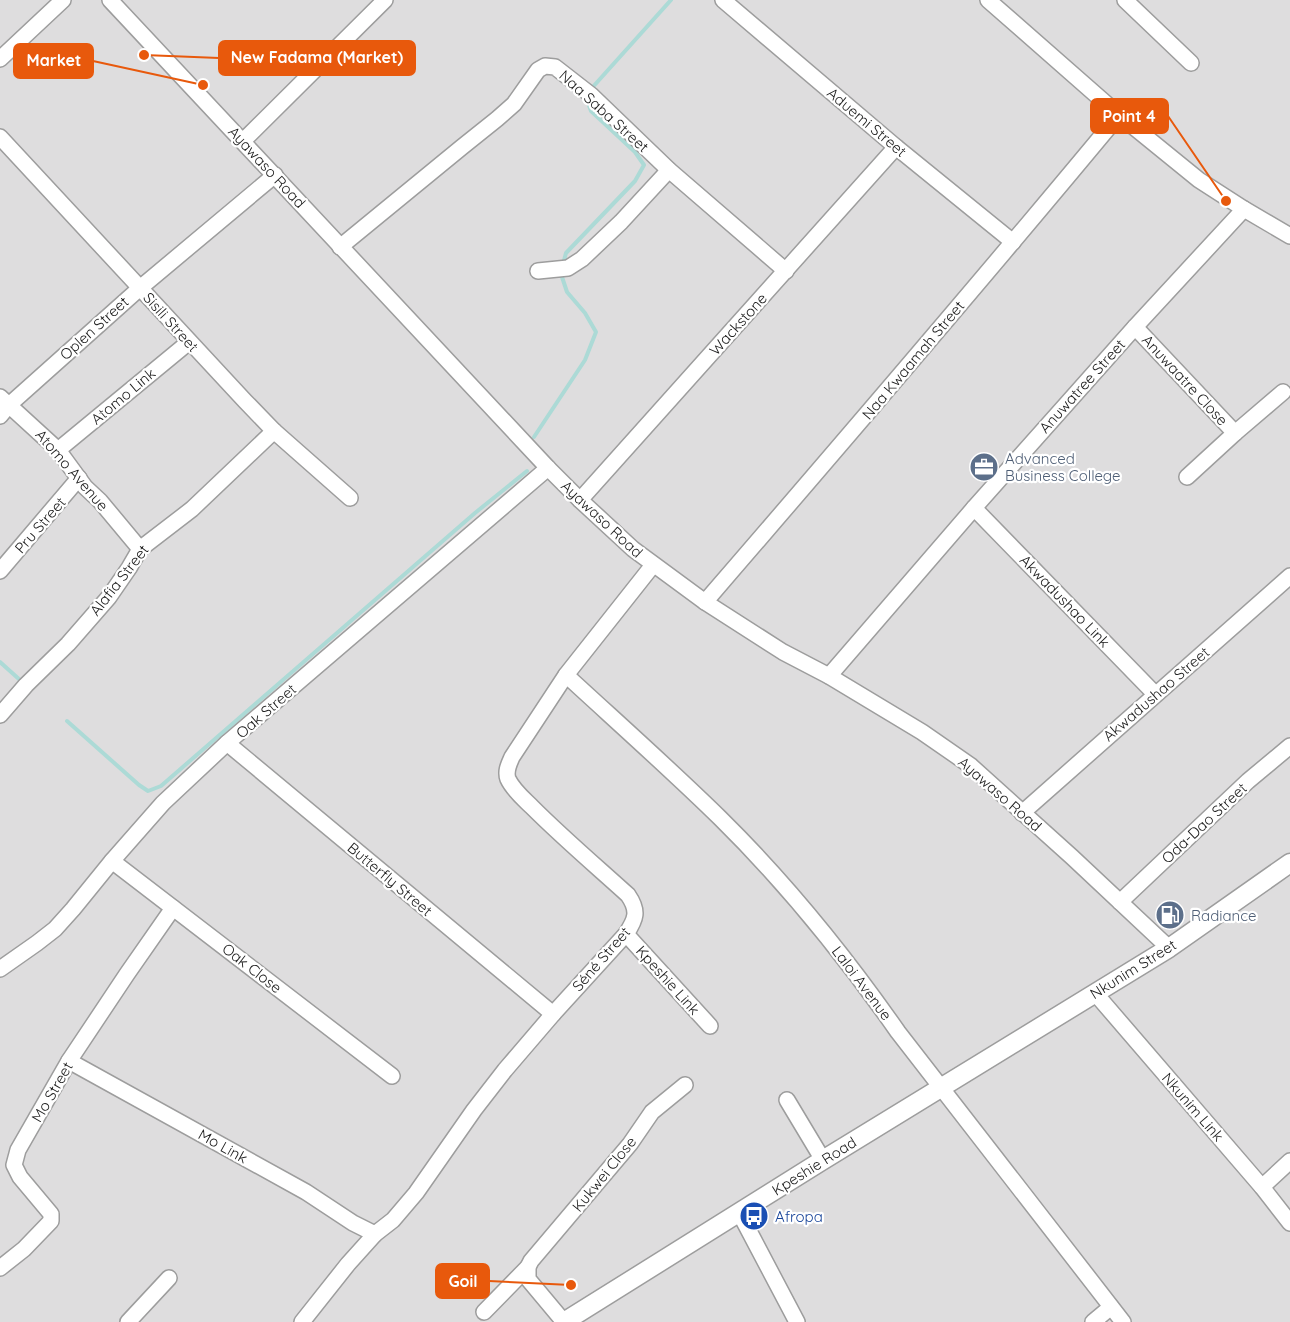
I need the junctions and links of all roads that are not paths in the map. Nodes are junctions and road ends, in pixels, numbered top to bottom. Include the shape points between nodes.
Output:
1 (63, 0) edge
2 (110, 0) edge
3 (385, 0) edge
4 (723, 0) edge
5 (988, 0) edge
6 (1125, 0) edge
7 (0, 59) edge
8 (1191, 63) dead end
9 (1119, 115) junction
10 (0, 137) edge
11 (243, 141) junction
12 (896, 147) junction
13 (669, 170) junction
14 (275, 175) junction
15 (1244, 209) junction
16 (1290, 236) edge
17 (1013, 242) junction
18 (340, 247) junction
19 (538, 271) dead end
20 (786, 271) junction
21 (140, 288) junction
22 (1135, 327) junction
23 (189, 342) junction
24 (1283, 392) dead end
25 (3, 406) edge
26 (274, 431) junction
27 (1234, 433) junction
28 (58, 450) junction
29 (548, 468) junction
30 (1187, 477) dead end
31 (79, 478) junction
32 (350, 498) dead end
33 (580, 500) junction
34 (974, 508) junction
35 (140, 549) junction
36 (653, 565) junction
37 (0, 571) edge
38 (1290, 576) edge
39 (705, 602) junction
40 (566, 675) junction
41 (829, 675) junction
42 (1155, 694) junction
43 (0, 716) edge
44 (227, 743) junction
45 (1290, 746) edge
46 (1022, 813) junction
47 (112, 861) junction
48 (1290, 863) edge
49 (1120, 902) junction
50 (173, 908) junction
51 (626, 934) junction
52 (1170, 948) junction
53 (0, 969) edge
54 (1095, 993) junction
55 (1065, 1011) joint
56 (553, 1014) junction
57 (710, 1026) dead end
58 (69, 1061) junction
59 (392, 1076) dead end
60 (685, 1085) dead end
61 (941, 1088) junction
62 (787, 1100) dead end
63 (823, 1160) junction
64 (1290, 1161) edge
65 (1262, 1187) junction
66 (739, 1212) junction
67 (1290, 1223) edge
68 (375, 1234) junction
69 (0, 1268) edge
70 (528, 1268) junction
71 (169, 1278) dead end
72 (1111, 1307) junction
73 (484, 1312) dead end
74 (128, 1322) edge
75 (302, 1322) edge
76 (564, 1322) edge
77 (797, 1322) edge
78 (1093, 1322) edge
79 (1123, 1322) edge

1 - 7 street
2 - 11 street, Ayawaso Road
3 - 11 street
4 - 12 street, Aduemi Street
5 - 9 street
6 - 8 street
9 - 15 street via 1199,180
9 - 17 street, Naa Kwaamah Street
10 - 21 street, Sisili Street
11 - 14 street, Ayawaso Road
12 - 17 street, Aduemi Street
12 - 20 street, Wackstone
13 - 18 street, Naa Saba Street via 587,92 555,67 545,66 514,104
13 - 19 street via 582,259 568,268
13 - 20 street, Naa Saba Street
14 - 18 street, Ayawaso Road
14 - 21 street, Oplen Street
15 - 16 street
15 - 22 street, Anuwatree Street
17 - 39 street, Naa Kwaamah Street
18 - 29 street, Ayawaso Road
20 - 33 street, Wackstone
21 - 23 street, Sisili Street
21 - 25 street, Oplen Street
22 - 27 street, Anuwaatre Close
22 - 34 street, Anuwatree Street
23 - 26 street, Sisili Street
23 - 28 street, Atomo Link
24 - 27 street, Anuwaatre Close
25 - 28 street, Atomo Avenue
26 - 32 street, Sisili Street
26 - 35 street, Alafia Street via 192,509
27 - 30 street, Anuwaatre Close
28 - 31 street, Atomo Avenue
29 - 33 street, Ayawaso Road
29 - 44 street, Oak Street
31 - 35 street, Atomo Avenue
31 - 37 street, Pru Street
33 - 36 street, Ayawaso Road
34 - 41 street, Anuwatree Street
34 - 42 street, Akwadushao Link
35 - 43 street, Alafia Street via 109,597
36 - 39 street, Ayawaso Road
36 - 40 street, Séné Street
38 - 42 street, Akwadushao Street
39 - 41 street, Ayawaso Road via 783,652
40 - 51 street, Séné Street via 512,757 507,775 541,816 628,895 635,914
40 - 61 street, Laloi Avenue via 720,819 802,907
41 - 46 street, Ayawaso Road via 952,752
42 - 46 street, Akwadushao Street
44 - 47 street, Oak Street via 163,803
44 - 56 street, Butterfly Street
45 - 49 street, Oda-Dao Street
46 - 49 street, Ayawaso Road
47 - 50 street, Oak Close
47 - 53 street, Oak Street via 55,928
48 - 52 street, Nkunim Street
49 - 52 street, Ayawaso Road
50 - 58 street, Mo Street
50 - 59 street, Oak Close
51 - 56 street, Séné Street
51 - 57 street, Kpeshie Link
52 - 54 street, Nkunim Street
54 - 55 street, Nkunim Street
54 - 65 street, Nkunim Link
55 - 61 street, Kpeshie Road
56 - 68 street, Séné Street via 474,1110 408,1202
58 - 68 street, Mo Link
58 - 69 street, Mo Street via 18,1149 14,1165 51,1214 51,1221
60 - 70 street, Kukwei Close via 652,1112
61 - 63 street, Kpeshie Road
61 - 72 street, Laloi Avenue
62 - 63 street
63 - 66 street, Kpeshie Road
64 - 65 street
65 - 67 street, Nkunim Link
66 - 76 street, Kpeshie Road
66 - 77 street
68 - 75 street, Séné Street
70 - 73 street, Kukwei Close
70 - 76 street via 528,1279
71 - 74 street
72 - 78 street
72 - 79 street, Laloi Avenue

